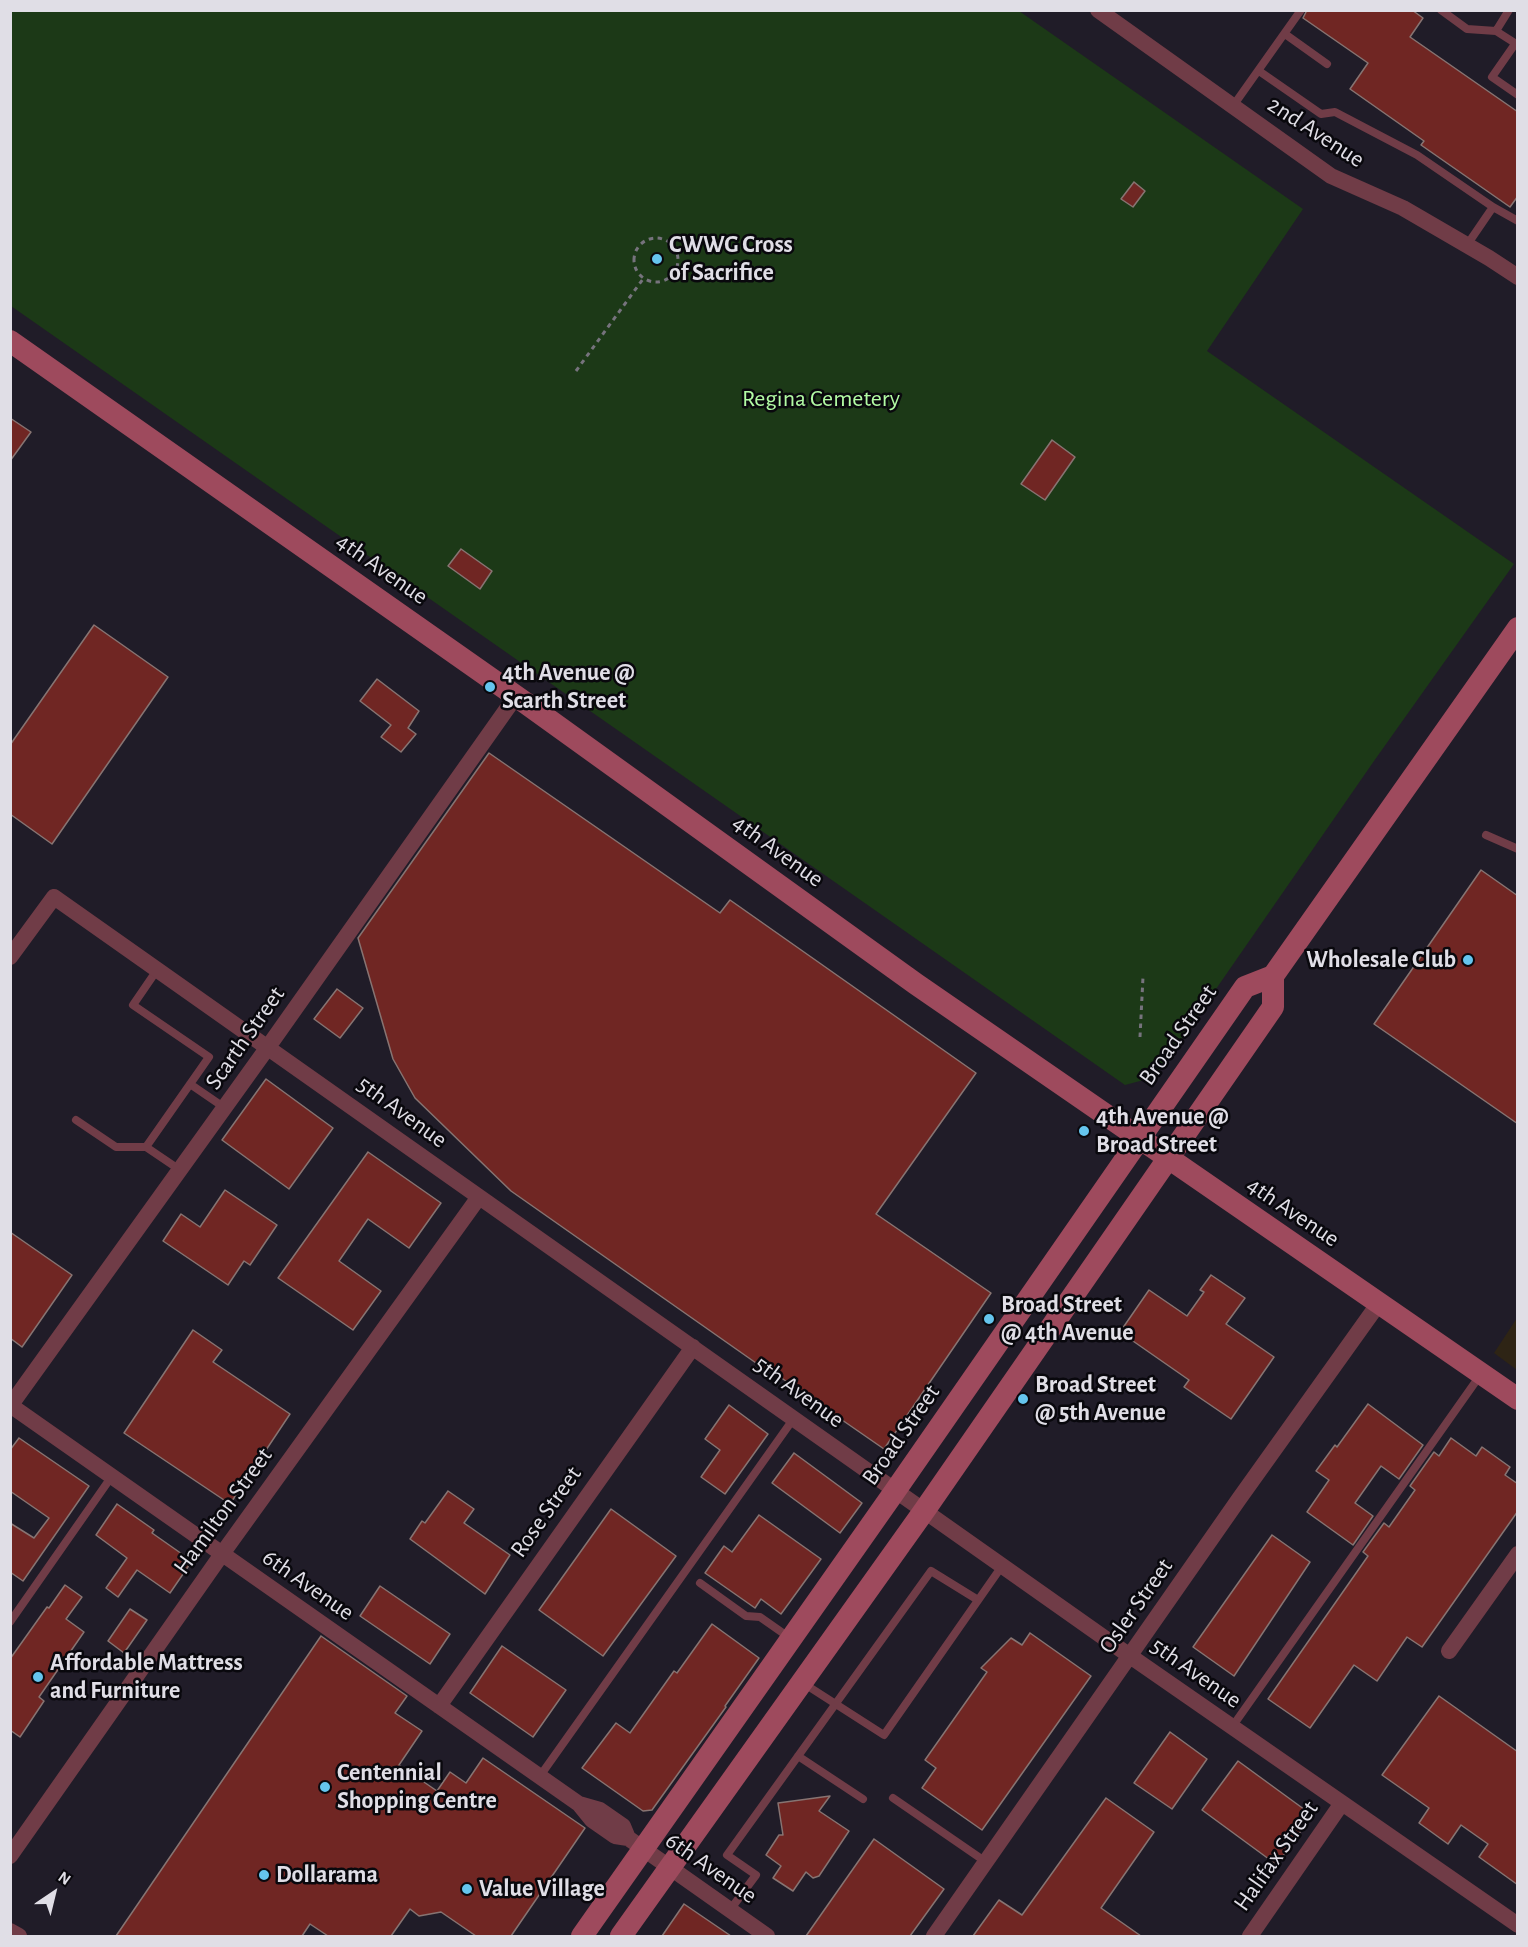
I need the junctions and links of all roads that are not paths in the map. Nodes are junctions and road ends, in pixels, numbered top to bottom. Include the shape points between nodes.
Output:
1 (1098, 10) edge
2 (1301, 10) edge
3 (1441, 10) edge
4 (1509, 10) edge
5 (1496, 31) junction
6 (1285, 33) junction
7 (1516, 44) edge
8 (1327, 64) dead end
9 (1259, 71) junction
10 (1518, 95) edge
11 (1233, 106) junction
12 (1493, 207) junction
13 (1518, 221) edge
14 (1467, 245) junction
15 (1518, 277) edge
16 (10, 341) edge
17 (1518, 628) edge
18 (516, 696) junction
19 (1486, 835) dead end
20 (1518, 849) edge
21 (10, 957) edge
22 (158, 969) junction
23 (1273, 976) junction
24 (268, 1047) junction
25 (190, 1084) junction
26 (225, 1108) junction
27 (76, 1120) dead end
28 (1138, 1138) junction
29 (146, 1147) junction
30 (1168, 1159) junction
31 (180, 1170) junction
32 (479, 1197) junction
33 (1379, 1303) junction
34 (693, 1347) junction
35 (1482, 1374) junction
36 (1518, 1399) edge
37 (11, 1406) edge
38 (794, 1417) junction
39 (111, 1476) junction
40 (895, 1491) junction
41 (924, 1511) junction
42 (222, 1554) junction
43 (1518, 1554) edge
44 (1002, 1566) junction
45 (700, 1583) dead end
46 (978, 1600) junction
47 (10, 1622) edge
48 (790, 1639) junction
49 (1449, 1652) dead end
50 (1130, 1656) junction
51 (802, 1682) junction
52 (836, 1704) junction
53 (439, 1706) junction
54 (1232, 1727) junction
55 (798, 1756) junction
56 (540, 1776) junction
57 (863, 1798) dead end
58 (893, 1798) dead end
59 (1342, 1803) junction
60 (636, 1844) junction
61 (10, 1856) edge
62 (986, 1862) junction
63 (670, 1867) junction
64 (730, 1910) junction
65 (1518, 1925) edge
66 (10, 1931) edge
67 (19, 1936) edge
68 (582, 1936) edge
69 (621, 1936) edge
70 (767, 1936) edge
71 (934, 1936) edge
72 (1250, 1936) edge

1 - 11 street, 2nd Avenue
2 - 6 lane
3 - 5 lane via 1467,29
4 - 5 lane
5 - 7 lane
6 - 8 lane
6 - 9 lane
7 - 10 lane via 1492,77
9 - 11 lane
9 - 12 lane via 1321,114 1335,112 1417,155
11 - 14 street, 2nd Avenue via 1332,176 1403,208
12 - 13 lane
12 - 14 lane
14 - 15 street, 2nd Avenue
16 - 18 main road, 4th Avenue
17 - 23 main road
18 - 24 street, Scarth Street
18 - 28 main road, 4th Avenue via 906,977
19 - 20 lane
21 - 22 street, 5th Avenue via 54,897
22 - 24 street, 5th Avenue
22 - 25 lane via 133,1005 209,1057
23 - 28 main road, Broad Street via 1245,987
23 - 30 main road via 1273,1007
24 - 26 street, Scarth Street
24 - 32 street, 5th Avenue
25 - 26 lane
25 - 29 lane
26 - 31 street, Scarth Street
27 - 29 lane via 116,1147
28 - 30 main road, 4th Avenue
28 - 40 main road, Broad Street
29 - 31 lane
30 - 33 main road, 4th Avenue
30 - 41 main road
31 - 37 street, Scarth Street
32 - 34 street, 5th Avenue
32 - 42 street, Hamilton Street
33 - 35 main road, 4th Avenue
33 - 50 street, Osler Street
34 - 38 street, 5th Avenue
34 - 53 street, Rose Street
35 - 36 main road, 4th Avenue
35 - 54 lane
37 - 39 street, 6th Avenue
38 - 40 street, 5th Avenue
38 - 56 lane
39 - 42 street, 6th Avenue
39 - 47 lane
40 - 41 street, 5th Avenue
40 - 48 main road, Broad Street
41 - 44 street, 5th Avenue
41 - 51 main road
42 - 53 street, 6th Avenue
42 - 61 street, Hamilton Street
43 - 49 street
44 - 46 lane
44 - 50 street, 5th Avenue
45 - 48 lane via 746,1616 760,1617
46 - 52 lane via 931,1571
46 - 52 lane via 884,1735
48 - 60 main road, Broad Street
50 - 54 street, 5th Avenue
50 - 62 street, Osler Street
51 - 52 lane
51 - 63 main road
52 - 55 lane
53 - 56 street, 6th Avenue
54 - 59 street, 5th Avenue
55 - 57 lane
55 - 64 lane via 727,1855 756,1875
56 - 60 street, 6th Avenue via 579,1804 600,1810 623,1826
58 - 62 lane
59 - 65 street, 5th Avenue
59 - 72 street, Halifax Street
60 - 63 street, 6th Avenue
60 - 68 main road, Broad Street
62 - 71 street, Osler Street
63 - 64 street, 6th Avenue
63 - 69 main road
64 - 70 street, 6th Avenue
66 - 67 street

